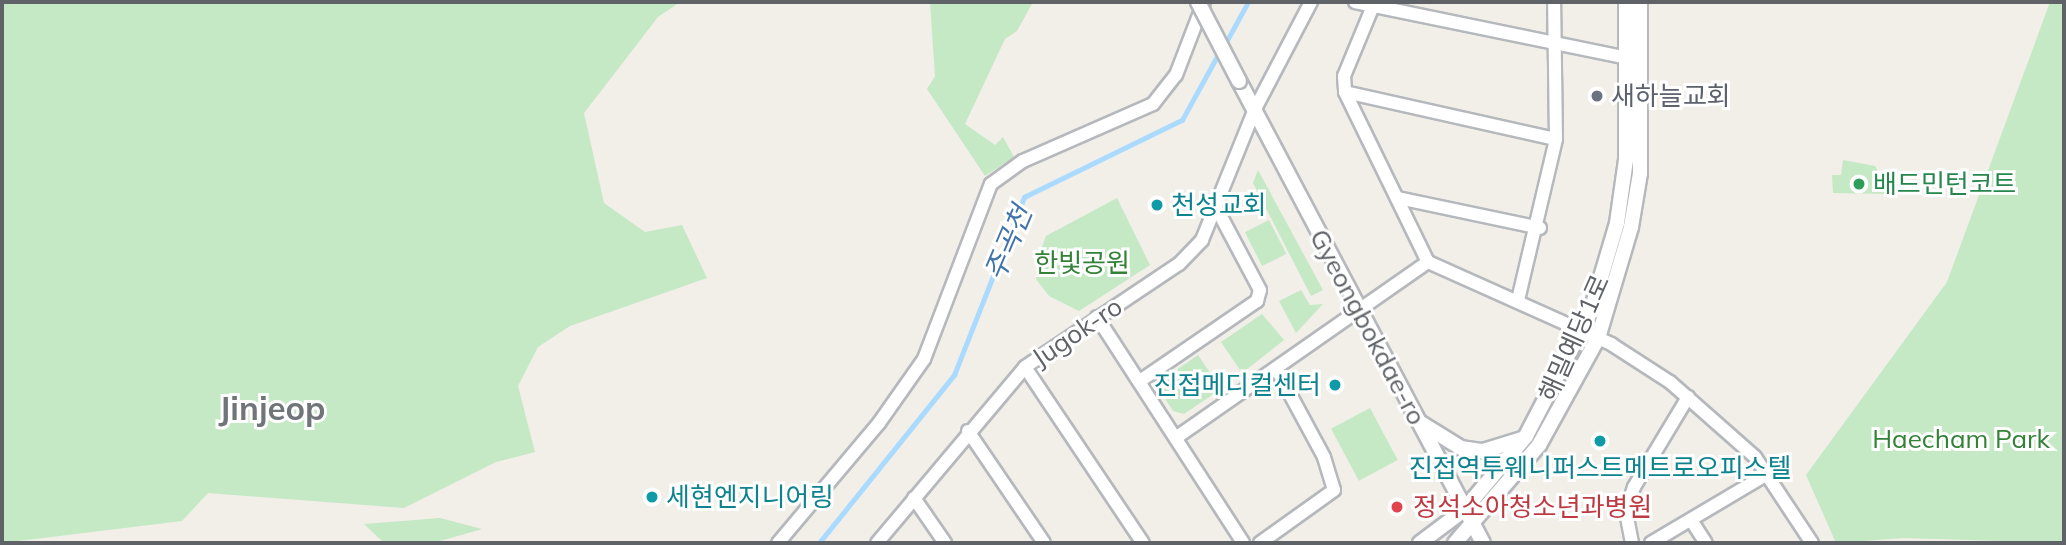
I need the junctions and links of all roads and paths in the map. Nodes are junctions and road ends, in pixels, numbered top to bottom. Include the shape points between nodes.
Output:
1 (1198, 2) edge
2 (1204, 2) edge
3 (1311, 2) edge
4 (1355, 2) edge
5 (1554, 2) edge
6 (1626, 2) edge
7 (1640, 2) edge
8 (1373, 6) junction
9 (1556, 47) junction
10 (1628, 58) junction
11 (1644, 60) junction
12 (1345, 92) junction
13 (1255, 109) junction
14 (1556, 139) junction
15 (1398, 198) junction
16 (1218, 211) junction
17 (1540, 228) junction
18 (1428, 262) junction
19 (1518, 300) junction
20 (1358, 308) junction
21 (1097, 317) junction
22 (1582, 331) junction
23 (1598, 338) junction
24 (1025, 367) junction
25 (1277, 370) junction
26 (1140, 381) junction
27 (1688, 397) junction
28 (1418, 422) junction
29 (968, 431) junction
30 (1526, 436) junction
31 (1177, 438) junction
32 (1768, 474) junction
33 (914, 498) junction
34 (1464, 510) junction
35 (1691, 520) junction
36 (1474, 527) junction
37 (778, 543) edge
38 (877, 543) edge
39 (945, 543) edge
40 (1044, 543) edge
41 (1143, 543) edge
42 (1243, 543) edge
43 (1260, 543) edge
44 (1420, 543) edge
45 (1455, 543) edge
46 (1483, 543) edge
47 (1632, 543) edge
48 (1651, 543) edge
49 (1706, 543) edge
50 (1812, 543) edge

1 - 13 street, Gyeongbokdae-ro, bridge
2 - 37 street via 1164,94 1023,160 984,194 923,359 887,413
3 - 13 street, Jugok-ro
4 - 8 street
5 - 9 street
6 - 10 street, 해밀예당1로
7 - 11 street
8 - 9 street
8 - 12 street via 1344,76
9 - 10 street
9 - 14 street
10 - 11 street
10 - 22 street, 해밀예당1로 via 1617,223
11 - 23 street via 1636,198
12 - 14 street
12 - 15 street
13 - 16 street, Jugok-ro
13 - 20 street, Gyeongbokdae-ro
14 - 17 street
15 - 17 street
15 - 18 street
16 - 21 street, Jugok-ro via 1179,264
16 - 26 street via 1260,290 1258,301
17 - 19 street
18 - 19 street
18 - 20 street
19 - 22 street
20 - 25 street
20 - 28 street, Gyeongbokdae-ro
21 - 24 street, Jugok-ro
21 - 26 street
22 - 23 street
22 - 30 street, 해밀예당1로
23 - 27 street
23 - 36 street via 1539,445
24 - 29 street, Jugok-ro
24 - 41 street
25 - 31 street
25 - 43 street via 1324,457 1334,490
26 - 31 street
27 - 32 street via 1729,430
27 - 47 street via 1634,487 1626,513
28 - 30 street via 1461,448 1483,452
28 - 34 street, Gyeongbokdae-ro
29 - 33 street, Jugok-ro
29 - 40 street
30 - 34 street, 해밀예당1로
31 - 42 street
32 - 35 street
32 - 50 street
33 - 38 street, Jugok-ro
33 - 39 street
34 - 36 street, Gyeongbokdae-ro
34 - 44 street, 해밀예당1로
35 - 48 street
35 - 49 street
36 - 45 street
36 - 46 street, Gyeongbokdae-ro

